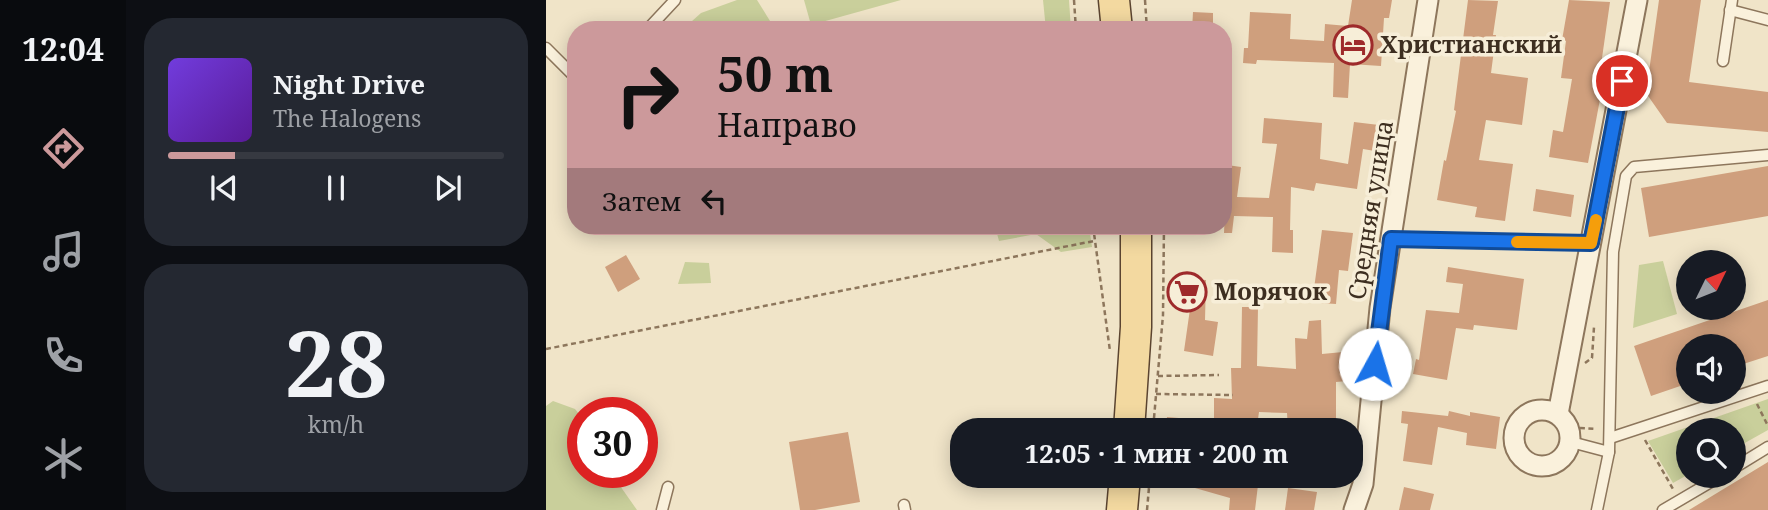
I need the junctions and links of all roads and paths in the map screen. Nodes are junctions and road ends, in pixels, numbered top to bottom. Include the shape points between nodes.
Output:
1 (676, 0) edge
2 (1074, 0) edge
3 (1114, 0) edge
4 (1145, 0) edge
5 (1428, 0) edge
6 (1637, 0) edge
7 (1731, 5) edge
8 (1768, 20) edge
9 (656, 21) edge
10 (1075, 21) edge
11 (1116, 21) edge
12 (1146, 21) edge
13 (546, 48) edge
14 (1723, 61) dead end
15 (567, 69) edge
16 (1768, 155) edge
17 (1094, 235) edge
18 (1136, 235) edge
19 (1391, 239) junction
20 (1094, 241) junction
21 (1591, 243) junction
22 (546, 349) edge
23 (1110, 353) dead end
24 (1219, 375) dead end
25 (1158, 376) dead end
26 (1768, 386) edge
27 (1752, 391) junction
28 (1156, 394) dead end
29 (1233, 395) dead end
30 (1558, 414) junction
31 (1130, 418) edge
32 (1768, 426) edge
33 (1638, 428) junction
34 (1610, 438) junction
35 (1570, 442) junction
36 (1768, 447) edge
37 (1609, 452) junction
38 (1746, 461) edge
39 (668, 487) dead end
40 (1124, 488) edge
41 (1149, 488) edge
42 (1700, 488) edge
43 (1679, 500) junction
44 (662, 510) edge
45 (1122, 510) edge
46 (1147, 510) edge
47 (1354, 510) edge
48 (1597, 510) edge
49 (1663, 510) edge

1 - 9 lane
2 - 10 path
3 - 11 main road
4 - 12 path
5 - 19 street, Средняя улица
6 - 21 street
7 - 8 lane
7 - 14 lane
13 - 15 lane
16 - 34 lane via 1634,167 1626,176 1614,253
17 - 20 path
18 - 31 main road
19 - 21 lane
19 - 47 street, Средняя улица via 1363,484
20 - 22 path
20 - 23 path
21 - 30 street
24 - 25 path
26 - 27 lane
27 - 32 path
27 - 33 lane
28 - 29 path
30 - 35 street via 1570,429
30 - 35 street via 1549,410 1529,413 1516,427 1515,446 1526,462 1543,467 1560,461
33 - 34 lane
33 - 43 path
34 - 37 lane
35 - 37 lane
36 - 38 lane
37 - 48 lane
39 - 44 lane
40 - 45 main road
41 - 46 path
42 - 43 lane
43 - 49 lane

